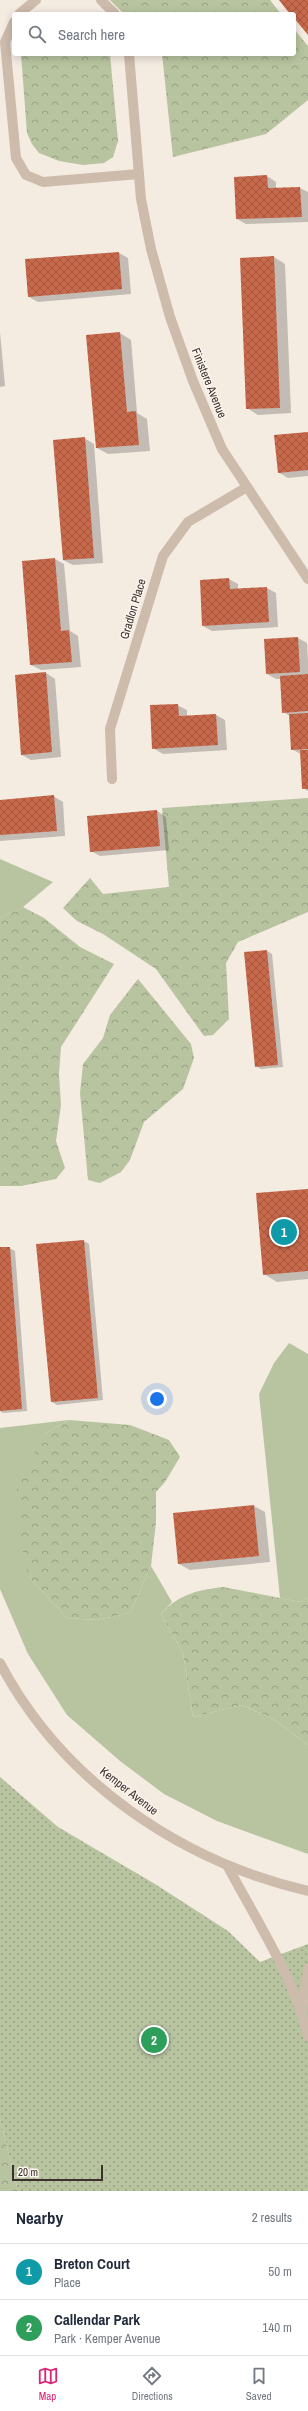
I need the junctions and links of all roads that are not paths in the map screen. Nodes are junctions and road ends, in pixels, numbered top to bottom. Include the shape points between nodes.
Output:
1 (36, 0) edge
2 (102, 0) edge
3 (21, 12) edge
4 (113, 12) edge
5 (12, 26) edge
6 (129, 56) edge
7 (139, 174) junction
8 (247, 487) junction
9 (308, 579) edge
10 (112, 779) dead end
11 (0, 1663) edge
12 (227, 1865) junction
13 (308, 1891) edge
14 (308, 1969) edge
15 (302, 2012) junction
16 (308, 2036) edge

1 - 3 street
2 - 4 street
5 - 7 street via 5,42 16,158 26,174 43,182
6 - 7 street, Finistere Avenue
7 - 8 street, Finistere Avenue via 151,249 170,317 193,381 222,449
8 - 9 street, Finistere Avenue
8 - 10 street, Gradlon Place via 188,522 164,556 110,729
11 - 12 street, Kemper Avenue via 9,1681 52,1739 104,1791 142,1821
12 - 13 street, Kemper Avenue
12 - 15 street
14 - 15 street
15 - 16 street

